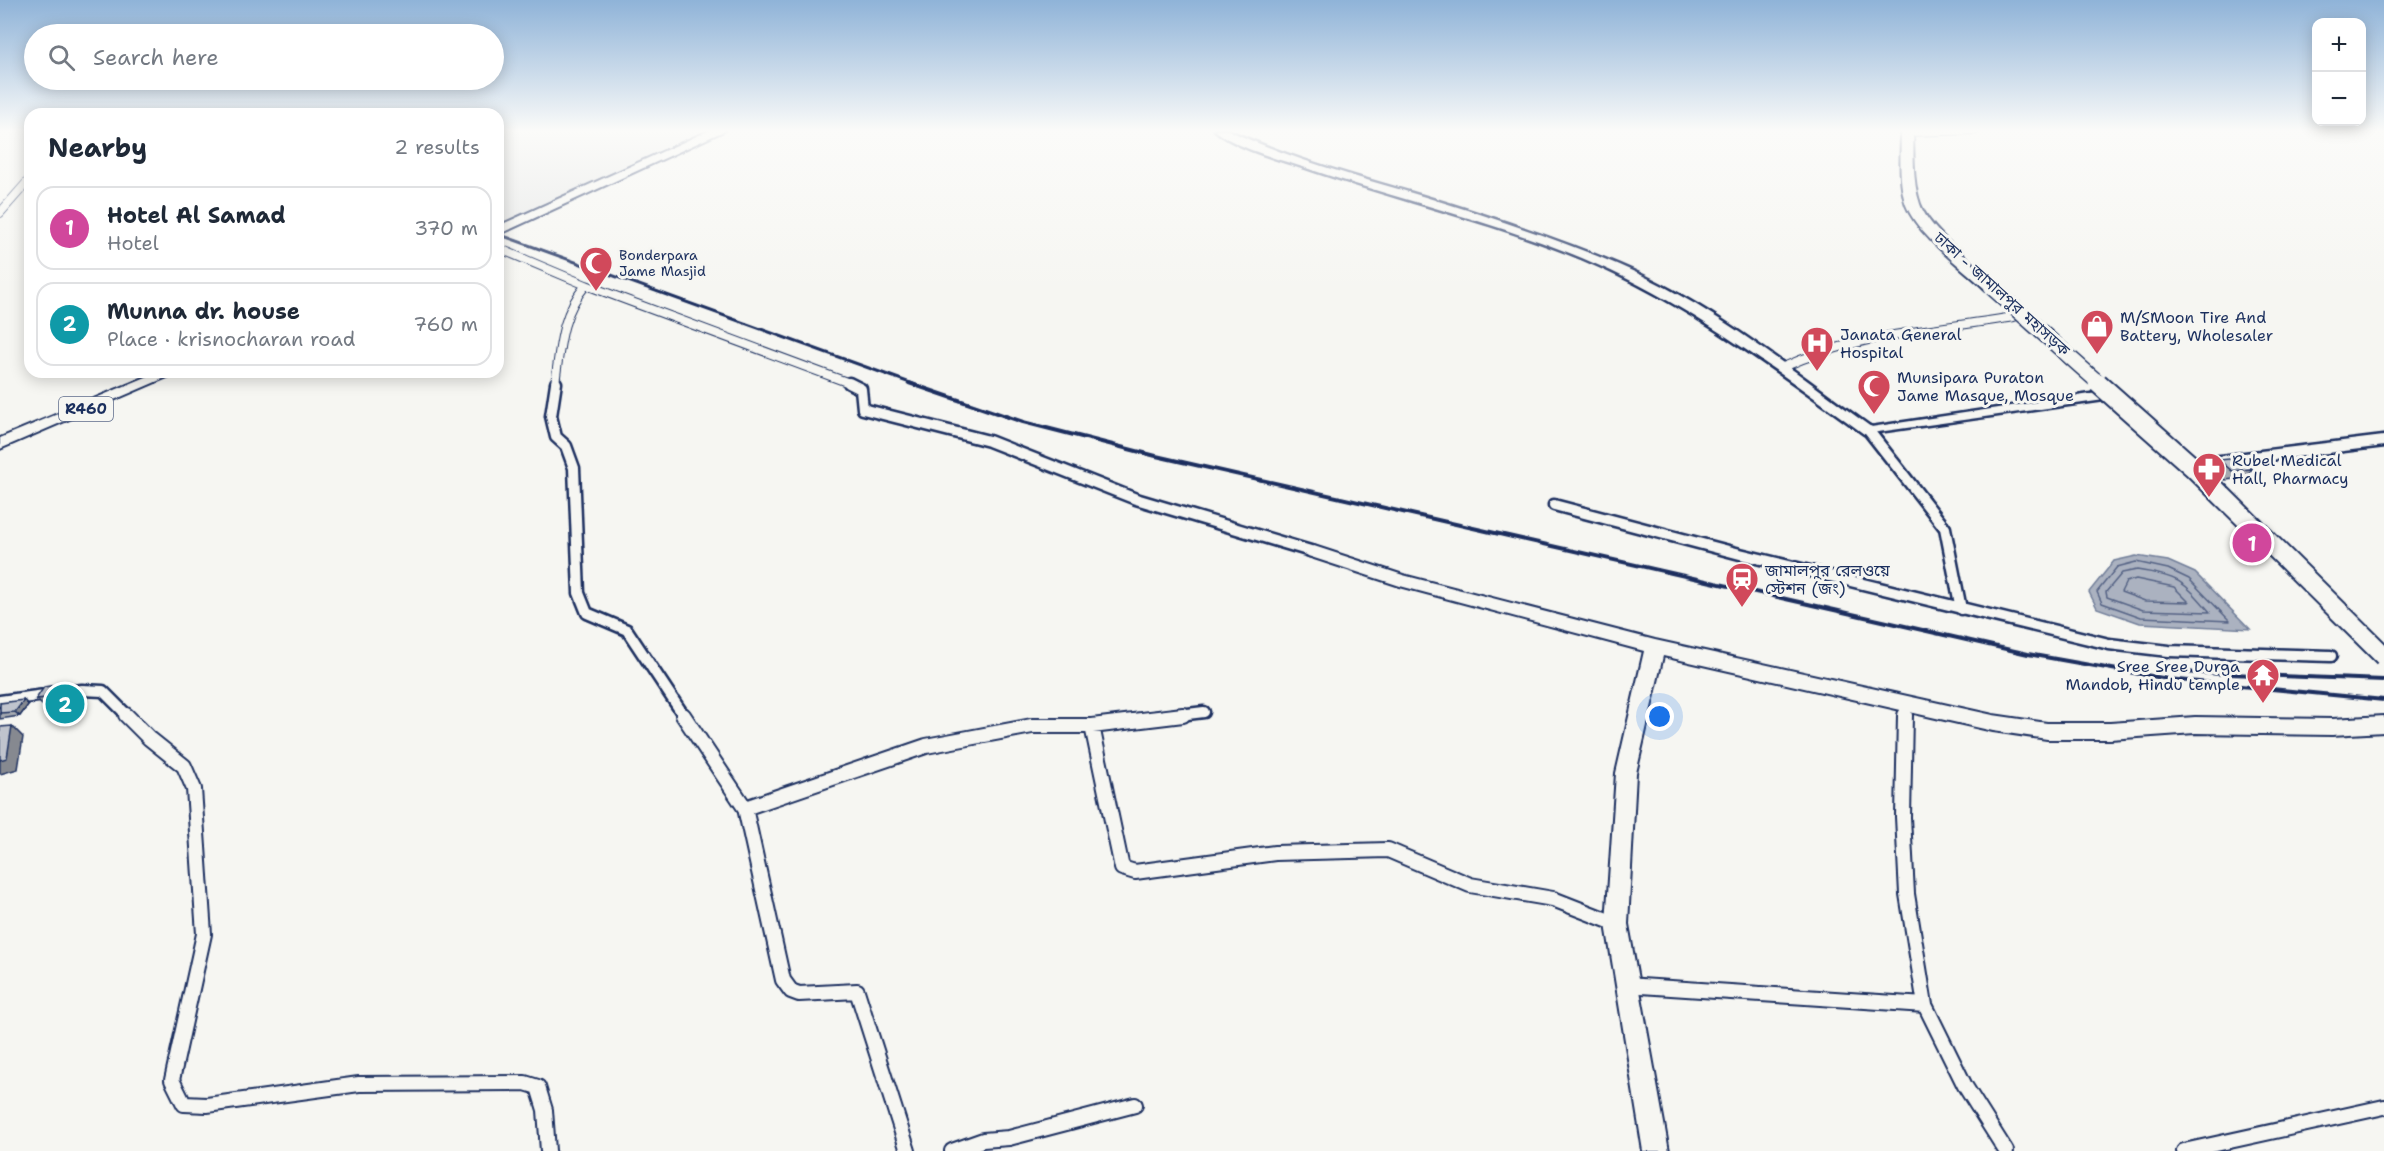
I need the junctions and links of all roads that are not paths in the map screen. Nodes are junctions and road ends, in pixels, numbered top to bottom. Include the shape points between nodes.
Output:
1 (602, 184) edge
2 (1366, 184) edge
3 (1910, 184) edge
4 (24, 186) edge
5 (0, 213) edge
6 (504, 228) edge
7 (504, 251) edge
8 (586, 285) junction
9 (1991, 287) junction
10 (2014, 317) junction
11 (1781, 368) junction
12 (157, 378) edge
13 (2104, 396) junction
14 (1869, 431) junction
15 (2384, 441) edge
16 (0, 444) edge
17 (2182, 466) junction
18 (1554, 505) dead end
19 (1314, 552) joint
20 (1961, 609) junction
21 (1655, 647) junction
22 (2331, 656) dead end
23 (2384, 656) edge
24 (2384, 667) edge
25 (0, 702) edge
26 (1905, 705) junction
27 (1204, 712) dead end
28 (2384, 724) edge
29 (1092, 726) junction
30 (745, 808) junction
31 (1617, 924) junction
32 (1626, 985) junction
33 (1925, 1005) junction
34 (1135, 1105) dead end
35 (2384, 1107) edge
36 (548, 1151) edge
37 (908, 1151) edge
38 (952, 1151) edge
39 (1656, 1151) edge
40 (2006, 1151) edge
41 (2184, 1151) edge

1 - 6 main road
2 - 11 main road via 1508,227 1618,269 1678,299
3 - 9 highway, ঢাকা - জামালপুর মহাসড়ক via 1913,206 1924,224
4 - 5 street
7 - 8 street
8 - 19 street via 845,380 861,389 863,409 989,441 1136,499
8 - 30 street via 573,300 564,321 551,416 555,437 566,446 574,468 579,593 587,613 627,630
9 - 10 main road
9 - 23 highway, ঢাকা - জামালপুর মহাসড়ক, bridge via 2195,469
10 - 11 street via 1880,336 1801,358
10 - 13 main road
11 - 14 main road
12 - 16 main road, R460
13 - 14 main road
13 - 17 main road
14 - 20 street via 1945,528
15 - 17 street
17 - 24 main road
18 - 20 street
19 - 21 main road via 1400,580
20 - 22 street via 2109,644
21 - 26 main road
21 - 31 main road via 1626,773
25 - 36 street via 82,690 103,691 149,738 184,766 194,789 204,934 172,1080 184,1104 207,1105 358,1084 525,1083 538,1087 545,1110
26 - 28 main road via 2047,731
26 - 33 street via 1907,894
27 - 29 street
29 - 30 street via 1032,726 926,746
29 - 31 street via 1122,868 1135,872 1275,854 1388,850 1470,885 1554,899
30 - 37 street via 783,980 791,991 799,994 857,991
31 - 32 main road
32 - 33 street
32 - 39 main road
33 - 40 street via 1965,1086
34 - 38 street via 1009,1138 983,1140
35 - 41 street

